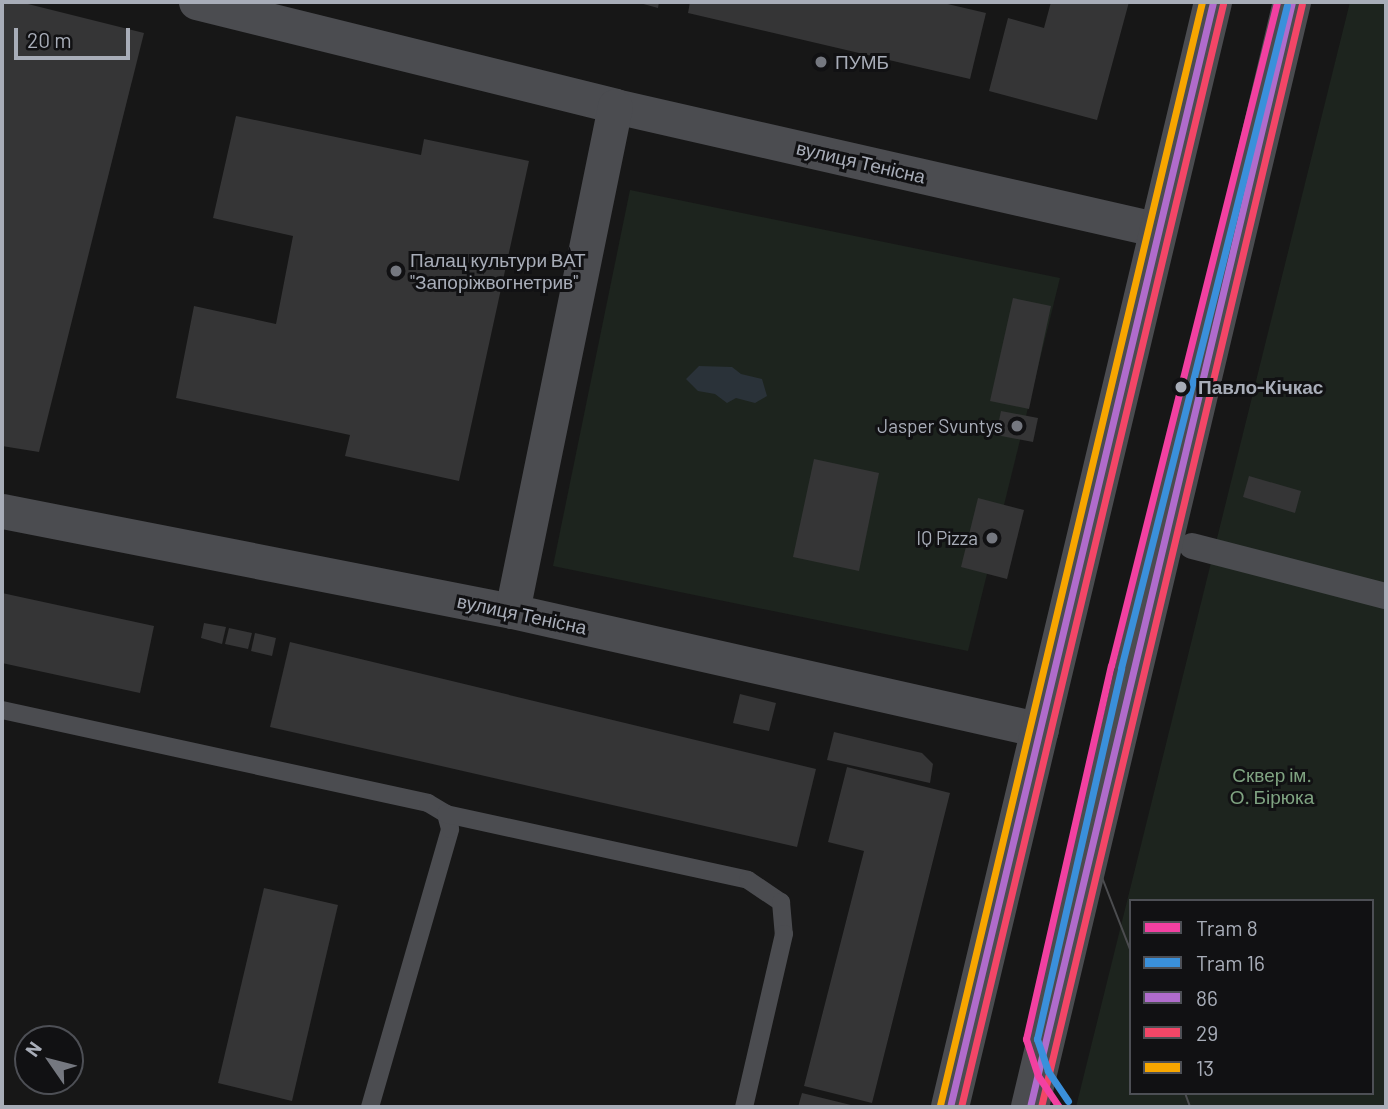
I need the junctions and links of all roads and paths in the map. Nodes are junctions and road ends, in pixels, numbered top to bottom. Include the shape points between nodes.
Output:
1 (196, 2) edge
2 (1213, 2) edge
3 (1292, 2) edge
4 (615, 106) junction
5 (1159, 230) junction
6 (2, 512) edge
7 (1192, 546) dead end
8 (1386, 596) edge
9 (512, 611) junction
10 (2, 709) edge
11 (1041, 730) junction
12 (446, 814) junction
13 (370, 1107) edge
14 (744, 1107) edge
15 (950, 1107) edge
16 (1030, 1107) edge

1 - 4 street, вулиця Тенісна
2 - 5 street
3 - 16 street
4 - 5 street, вулиця Тенісна
4 - 9 street
5 - 11 street
6 - 9 street, вулиця Тенісна
7 - 8 street
9 - 11 street, вулиця Тенісна
10 - 12 lane via 428,803
11 - 15 street
12 - 13 lane via 450,829
12 - 14 lane via 748,880 780,902 784,934

